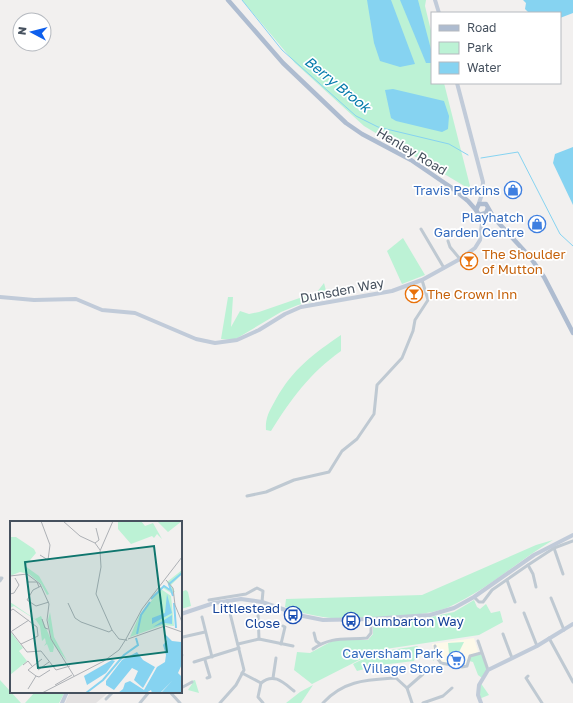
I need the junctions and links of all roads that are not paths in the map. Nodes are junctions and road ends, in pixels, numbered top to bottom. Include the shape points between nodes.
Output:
1 (228, 0) edge
2 (435, 0) edge
3 (439, 12) edge
4 (457, 84) edge
5 (482, 194) junction
6 (468, 201) junction
7 (479, 203) junction
8 (487, 206) junction
9 (477, 212) junction
10 (485, 214) junction
11 (494, 218) junction
12 (482, 223) junction
13 (421, 229) dead end
14 (448, 241) dead end
15 (460, 259) junction
16 (444, 268) junction
17 (422, 280) junction
18 (0, 297) edge
19 (573, 333) edge
20 (247, 496) dead end
21 (573, 535) edge
22 (573, 541) edge
23 (554, 548) junction
24 (528, 565) junction
25 (562, 574) dead end
26 (507, 580) junction
27 (536, 587) dead end
28 (474, 597) junction
29 (551, 598) dead end
30 (211, 599) dead end
31 (227, 601) junction
32 (262, 602) junction
33 (515, 602) dead end
34 (258, 612) dead end
35 (524, 613) dead end
36 (182, 614) edge
37 (202, 618) dead end
38 (371, 619) junction
39 (573, 624) edge
40 (285, 626) dead end
41 (564, 630) junction
42 (205, 632) junction
43 (314, 633) dead end
44 (503, 634) dead end
45 (184, 636) dead end
46 (550, 638) junction
47 (259, 639) junction
48 (478, 641) dead end
49 (281, 644) junction
50 (320, 644) junction
51 (238, 646) junction
52 (293, 646) dead end
53 (435, 646) dead end
54 (537, 646) junction
55 (312, 649) dead end
56 (481, 653) junction
57 (212, 657) junction
58 (512, 658) junction
59 (205, 660) junction
60 (277, 661) dead end
61 (194, 662) dead end
62 (488, 670) junction
63 (242, 673) junction
64 (423, 674) dead end
65 (209, 678) dead end
66 (273, 678) junction
67 (525, 678) dead end
68 (573, 682) edge
69 (261, 683) junction
70 (190, 684) dead end
71 (182, 688) edge
72 (407, 688) junction
73 (452, 688) dead end
74 (293, 689) dead end
75 (67, 693) edge
76 (112, 693) edge
77 (148, 693) edge
78 (171, 693) edge
79 (177, 693) edge
80 (175, 696) junction
81 (109, 698) dead end
82 (62, 703) edge
83 (140, 703) edge
84 (180, 703) edge
85 (221, 703) edge
86 (263, 703) edge
87 (323, 703) edge
88 (412, 703) edge
89 (423, 703) edge
90 (481, 703) edge
91 (542, 703) edge

1 - 6 main road, Henley Road via 283,63 346,123 411,160
2 - 3 street
4 - 5 street via 481,175
5 - 7 street
5 - 8 street
6 - 7 main road, Henley Road
6 - 9 main road, Henley Road
7 - 8 main road, Henley Road
7 - 9 main road
8 - 10 main road
8 - 11 main road
9 - 10 main road
9 - 12 street
10 - 11 main road
10 - 12 street, Dunsden Way
11 - 19 main road via 530,257 544,277
12 - 15 street, Dunsden Way via 478,245
13 - 16 street
14 - 15 street
15 - 16 street, Dunsden Way
16 - 17 street, Dunsden Way
17 - 18 street, Dunsden Way via 392,291 301,307 237,340 215,343 196,339 135,313 102,310 76,299 34,300
17 - 20 street via 428,300 415,320 402,358 377,385 375,411 358,439 342,451 329,472 294,480 266,492
21 - 28 street via 543,550
22 - 23 street
23 - 24 street
23 - 25 street
24 - 26 street
24 - 27 street
26 - 28 street via 492,590 483,602
26 - 33 street
28 - 38 street via 454,608 430,615
29 - 41 street
30 - 32 street via 246,594 257,588 263,591
31 - 32 street
31 - 36 street
31 - 51 street
32 - 38 street via 313,619
34 - 47 street
35 - 54 street
37 - 42 street
38 - 50 street via 371,633 367,638 337,638
39 - 41 street
40 - 49 street
41 - 46 street
42 - 45 street
42 - 57 street
43 - 50 street via 316,641
44 - 58 street
46 - 54 street
46 - 68 street
47 - 49 street
47 - 51 street
48 - 56 street
49 - 52 street
50 - 55 street
51 - 57 street
51 - 63 street via 244,668
53 - 56 street via 437,658 441,663 462,667 467,666 470,656
54 - 58 street
56 - 62 street
57 - 59 street
58 - 62 street
59 - 61 street
59 - 65 street
60 - 66 street
62 - 90 street via 479,685 478,695
63 - 69 street
63 - 85 street
64 - 72 street
66 - 69 street
66 - 74 street via 278,678
67 - 91 street
69 - 86 street via 258,696
70 - 71 street
72 - 87 street via 396,678 353,682
72 - 88 street
73 - 89 street via 443,696
75 - 82 street
76 - 81 street
77 - 83 street
78 - 80 street
79 - 80 street
80 - 84 street

